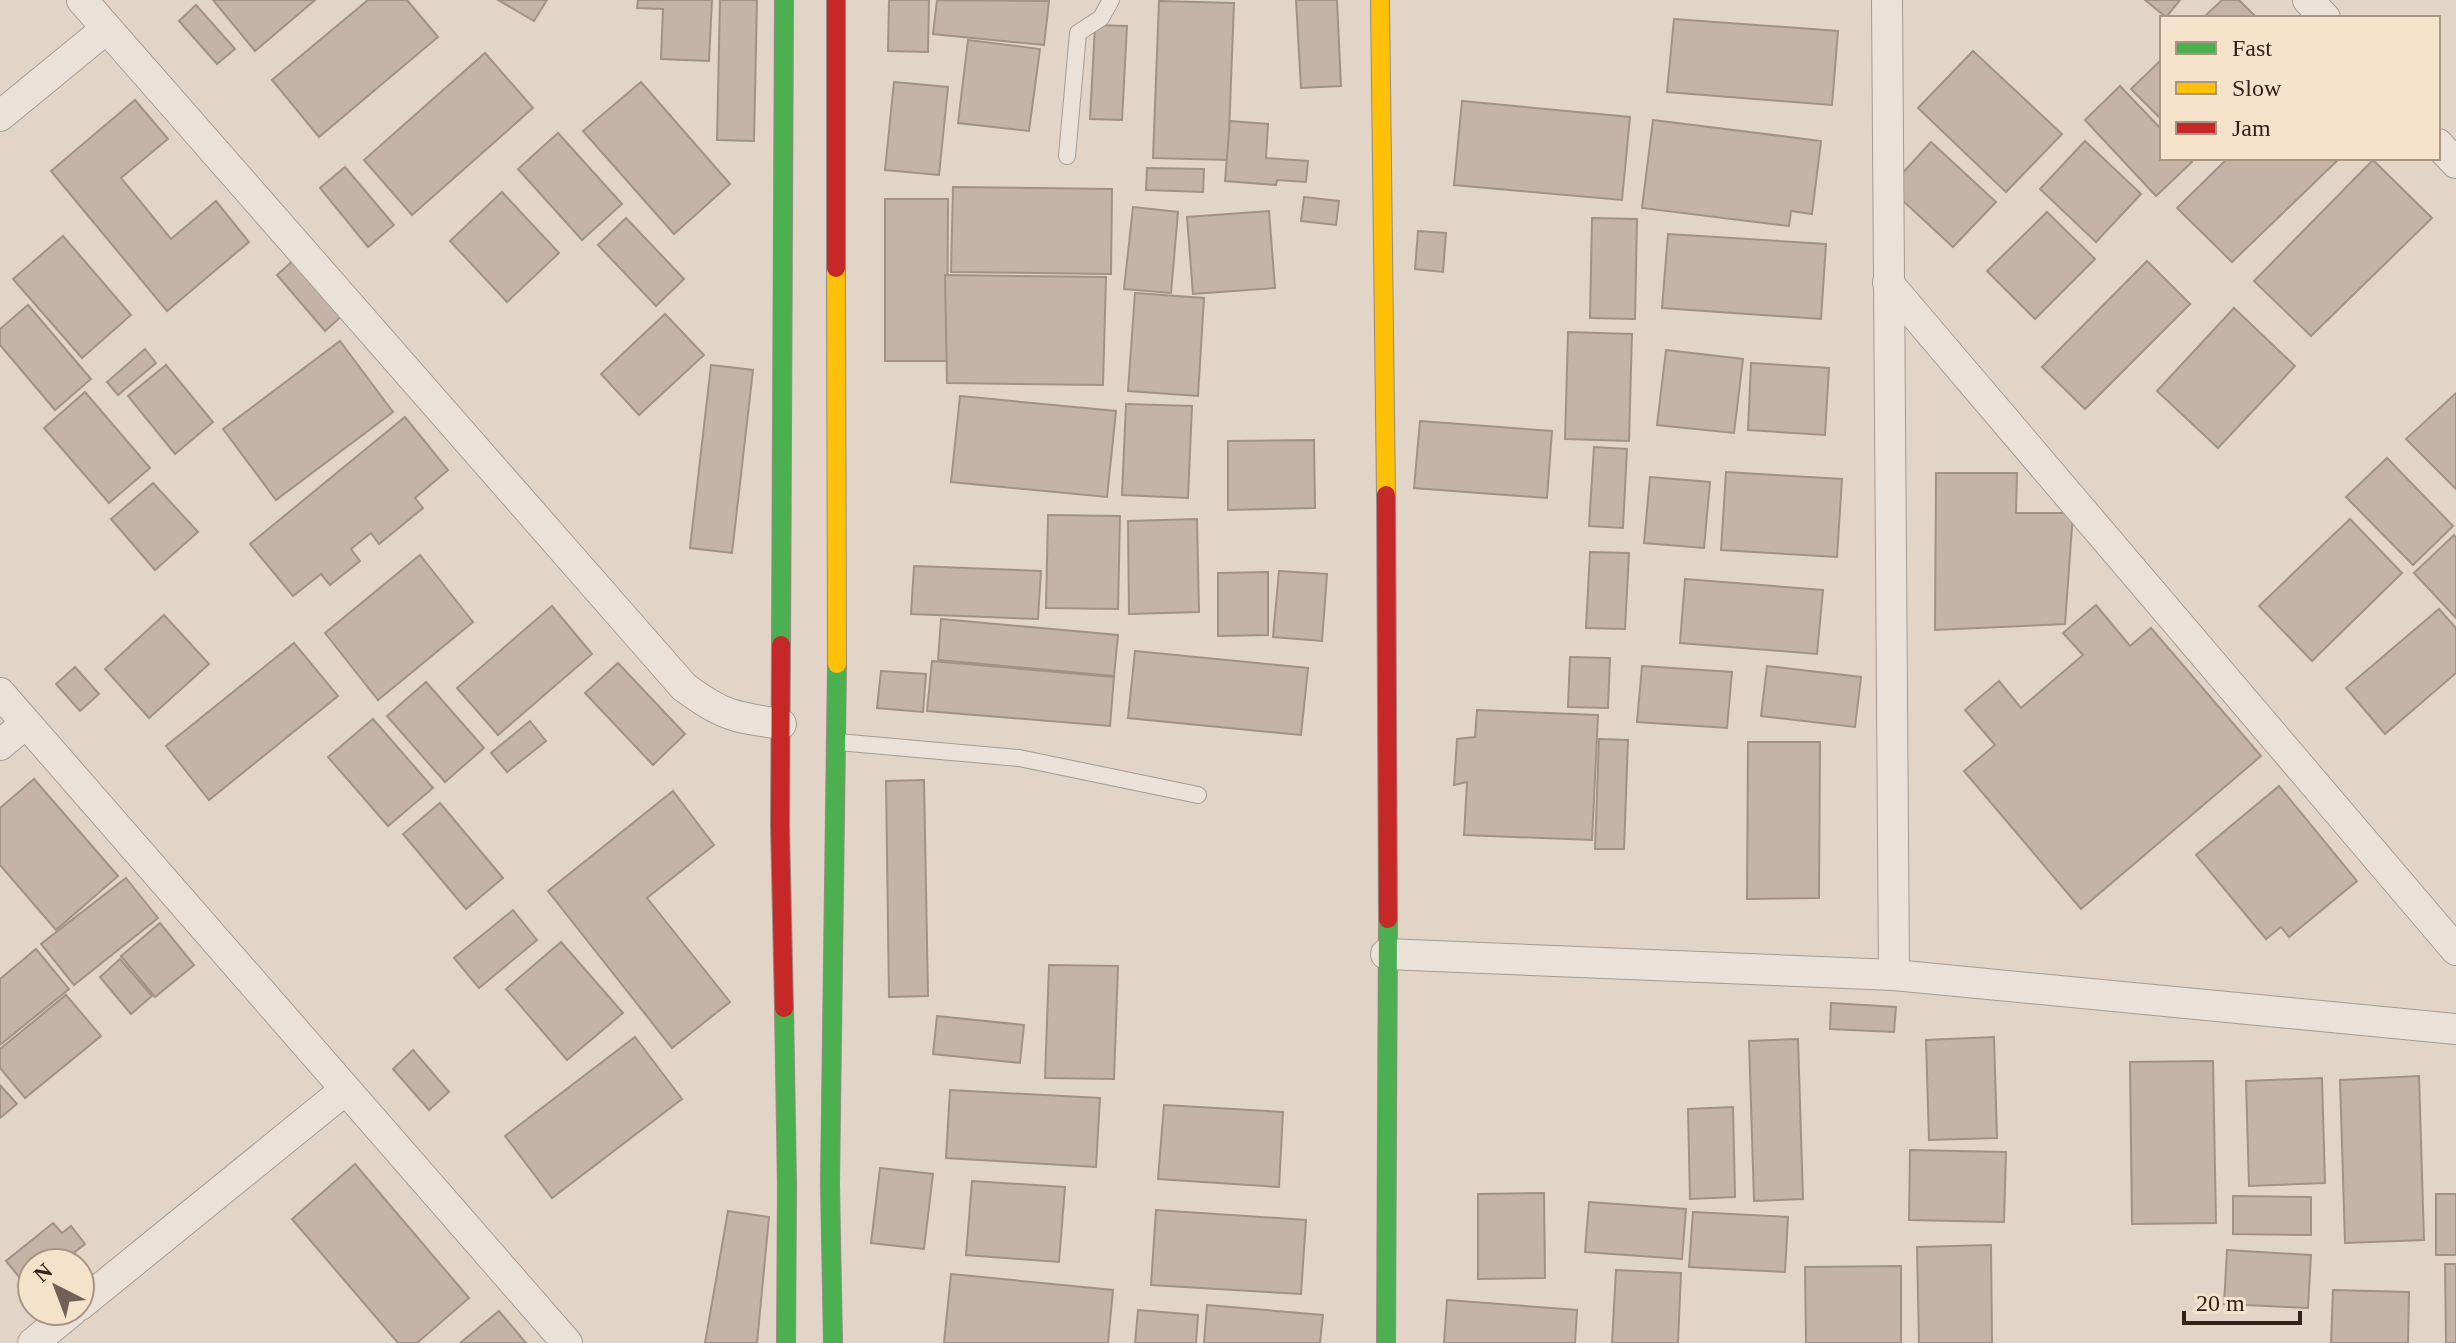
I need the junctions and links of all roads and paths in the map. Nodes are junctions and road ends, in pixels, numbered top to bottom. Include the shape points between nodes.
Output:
1 (82, 0) edge
2 (784, 0) edge
3 (836, 0) edge
4 (1111, 0) edge
5 (1380, 0) edge
6 (1887, 0) edge
7 (2308, 0) edge
8 (2323, 16) edge
9 (106, 29) junction
10 (0, 116) edge
11 (2440, 146) edge
12 (1067, 156) dead end
13 (2456, 163) edge
14 (1888, 283) junction
15 (0, 693) edge
16 (25, 724) junction
17 (781, 724) junction
18 (837, 742) junction
19 (0, 745) edge
20 (1198, 795) dead end
21 (2456, 950) edge
22 (1386, 954) junction
23 (1894, 975) junction
24 (797, 1016) junction
25 (834, 1017) junction
26 (2456, 1029) edge
27 (345, 1090) junction
28 (96, 1292) edge
29 (52, 1327) edge
30 (33, 1343) edge
31 (567, 1343) edge
32 (786, 1343) edge
33 (833, 1343) edge
34 (1386, 1343) edge

1 - 9 street
2 - 17 main road
3 - 18 main road
4 - 12 lane via 1101,18 1078,33
5 - 22 main road via 1389,770
6 - 14 street
7 - 8 street
9 - 10 street
9 - 17 street via 684,687 731,717
11 - 13 street
14 - 21 street
14 - 23 street
15 - 16 street
16 - 19 street
16 - 27 street
17 - 24 main road
18 - 20 lane via 1019,758
18 - 25 main road
22 - 23 street
22 - 34 main road
23 - 26 street
24 - 25 main road
24 - 32 main road
25 - 33 main road
27 - 28 street
27 - 31 street
29 - 30 street

